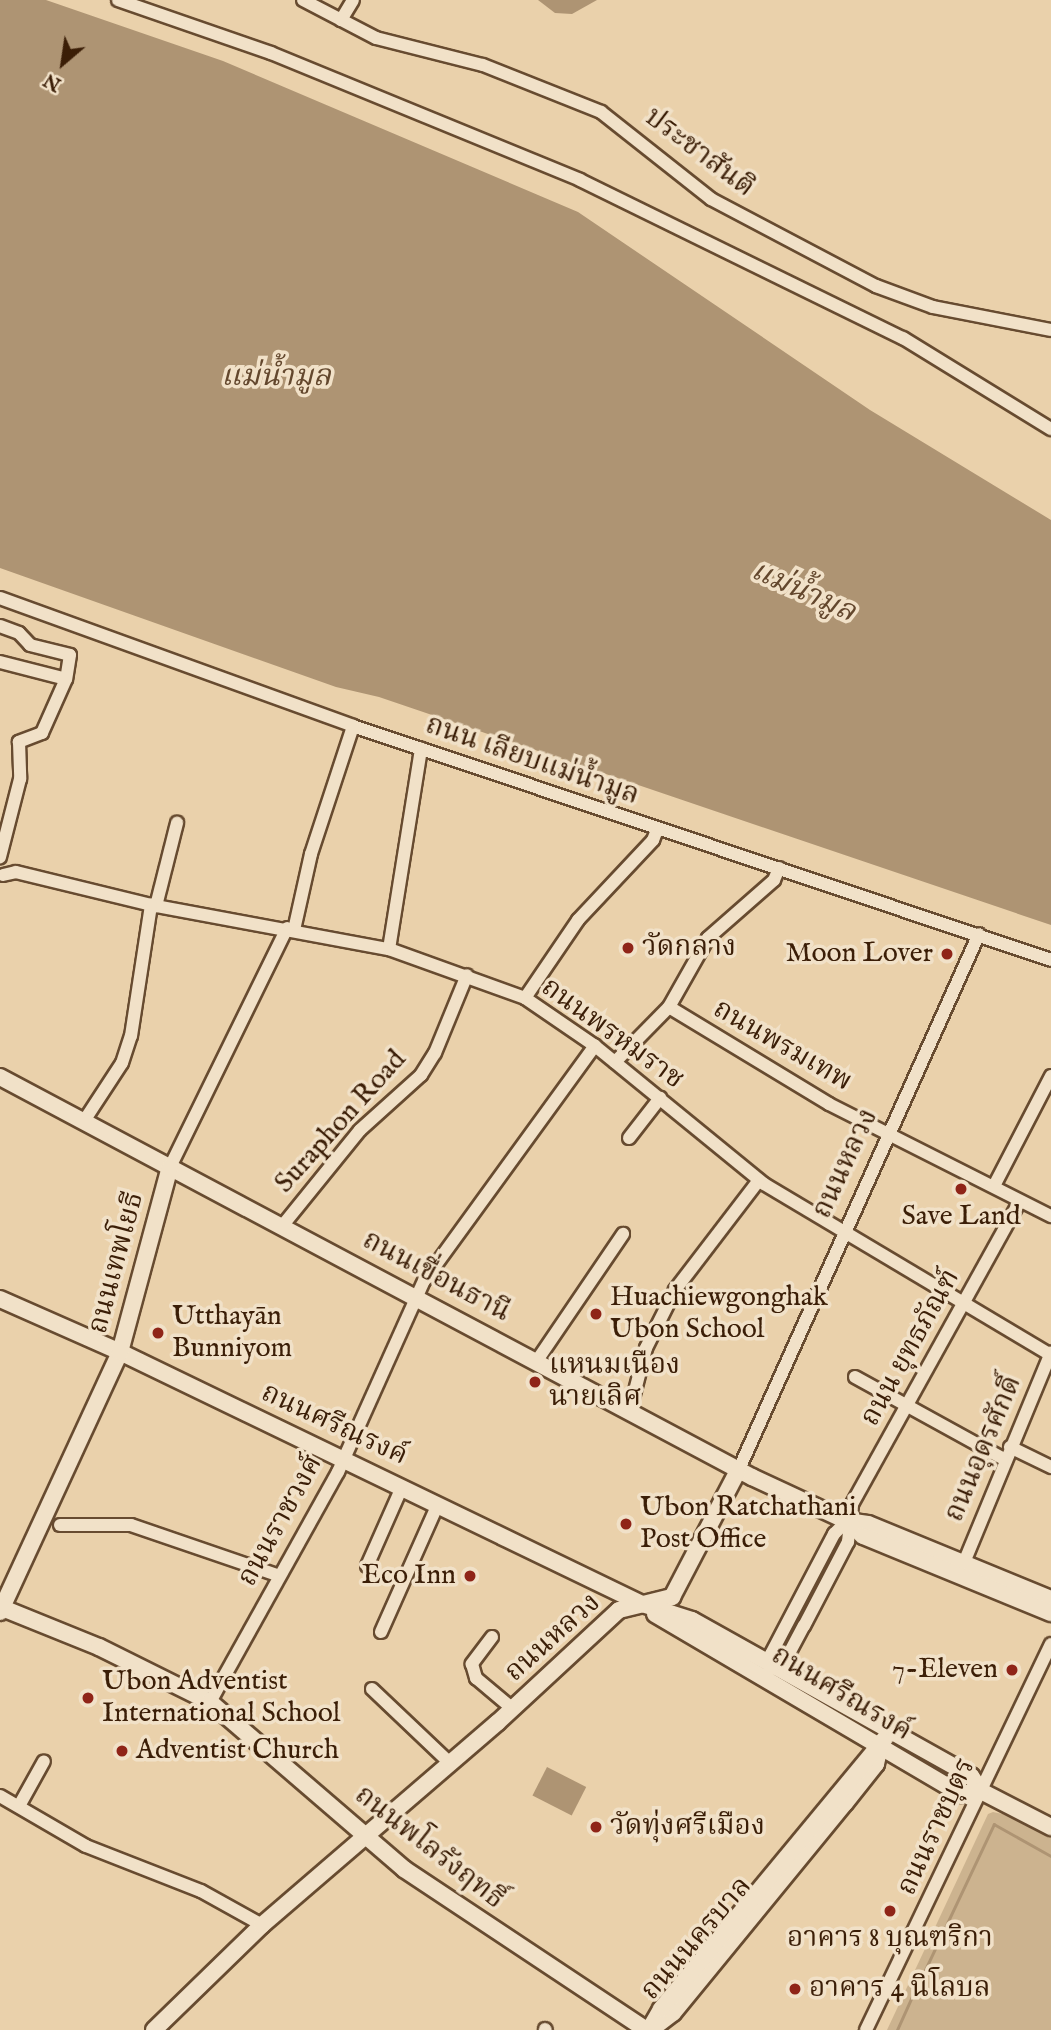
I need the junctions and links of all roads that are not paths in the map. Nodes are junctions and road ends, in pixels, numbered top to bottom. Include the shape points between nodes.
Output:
1 (118, 0) edge
2 (303, 0) edge
3 (353, 0) edge
4 (341, 20) junction
5 (1051, 330) edge
6 (1051, 429) edge
7 (0, 598) edge
8 (0, 626) edge
9 (0, 662) edge
10 (66, 679) junction
11 (352, 726) junction
12 (421, 749) junction
13 (177, 823) dead end
14 (657, 830) junction
15 (0, 858) edge
16 (779, 868) junction
17 (1, 875) edge
18 (153, 905) junction
19 (290, 929) junction
20 (979, 934) junction
21 (389, 949) junction
22 (1051, 960) edge
23 (467, 975) junction
24 (525, 998) junction
25 (669, 1007) junction
26 (595, 1046) junction
27 (615, 1062) junction
28 (1051, 1076) edge
29 (0, 1077) edge
30 (660, 1098) junction
31 (84, 1121) junction
32 (890, 1134) junction
33 (629, 1138) dead end
34 (170, 1167) junction
35 (759, 1180) junction
36 (994, 1186) junction
37 (1020, 1200) junction
38 (1051, 1216) edge
39 (283, 1225) junction
40 (845, 1230) junction
41 (623, 1234) dead end
42 (418, 1297) junction
43 (0, 1299) edge
44 (966, 1303) junction
45 (120, 1352) junction
46 (1051, 1354) edge
47 (536, 1362) junction
48 (855, 1377) dead end
49 (909, 1404) junction
50 (630, 1410) junction
51 (1007, 1453) junction
52 (343, 1459) junction
53 (1051, 1467) edge
54 (739, 1469) junction
55 (402, 1487) junction
56 (438, 1504) junction
57 (848, 1521) junction
58 (60, 1525) dead end
59 (367, 1566) dead end
60 (961, 1571) junction
61 (280, 1576) junction
62 (1051, 1599) edge
63 (642, 1604) junction
64 (1, 1609) edge
65 (1051, 1614) edge
66 (381, 1632) dead end
67 (492, 1637) dead end
68 (1051, 1644) edge
69 (769, 1672) junction
70 (372, 1689) dead end
71 (210, 1702) junction
72 (513, 1709) junction
73 (889, 1731) junction
74 (880, 1746) junction
75 (44, 1761) dead end
76 (450, 1763) junction
77 (981, 1791) junction
78 (0, 1796) edge
79 (19, 1807) junction
80 (1051, 1826) edge
81 (365, 1838) junction
82 (261, 1924) junction
83 (154, 2030) edge
84 (648, 2030) edge
85 (866, 2030) edge

1 - 6 street via 271,53 580,180 903,338
2 - 4 street, ประชาสันติ
3 - 4 street
4 - 5 street, ประชาสันติ via 376,38 483,65 601,112 711,199 876,286 933,307
7 - 11 street, ถนน เลียบแม่น้ำมูล
8 - 10 street via 19,633 30,645 71,655
9 - 10 street
10 - 15 street via 42,733 19,742 20,779
11 - 12 street, ถนน เลียบแม่น้ำมูล
11 - 19 street, ถนนเทพโยธี
12 - 14 street, ถนน เลียบแม่น้ำมูล
12 - 21 street
13 - 18 street
14 - 16 street, ถนน เลียบแม่น้ำมูล
14 - 24 street via 653,840 578,920
16 - 20 street, ถนน เลียบแม่น้ำมูล
16 - 25 street via 774,880 708,938
17 - 18 street, ถนนพรหมราช via 16,872
18 - 19 street, ถนนพรหมราช
18 - 31 street via 131,1036 122,1063
19 - 21 street, ถนนพรหมราช
19 - 34 street, ถนนเทพโยธี
20 - 22 street, ถนน เลียบแม่น้ำมูล
20 - 32 street, ถนนหลวง
21 - 23 street, ถนนพรหมราช
23 - 24 street, ถนนพรหมราช
23 - 39 street, Suraphon Road via 435,1053 421,1075 360,1130
24 - 26 street, ถนนพรหมราช
25 - 27 street, ถนนพรมเทพ
25 - 32 street, ถนนพรมเทพ via 829,1104
26 - 27 street, ถนนพรหมราช
26 - 42 street, ถนนราชวงศ์ via 424,1281
27 - 30 street, ถนนพรหมราช
28 - 36 street
29 - 31 street, ถนนเขื่อนธานี
30 - 33 street
30 - 35 street, ถนนพรหมราช
31 - 34 street, ถนนเขื่อนธานี
32 - 36 street, ถนนพรมเทพ
32 - 40 street, ถนนหลวง
34 - 39 street, ถนนเขื่อนธานี
34 - 45 street, ถนนเทพโยธี
35 - 40 street, ถนนพรหมราช
35 - 50 street via 675,1290 646,1348
36 - 37 street, ถนนพรมเทพ
37 - 38 street, ถนนพรมเทพ
37 - 44 street, ถนน ยุทธภัณฑ์
39 - 42 street, ถนนเขื่อนธานี
40 - 44 street, ถนนพรหมราช
40 - 54 street, ถนนหลวง
41 - 47 street
42 - 47 street, ถนนเขื่อนธานี
42 - 52 street, ถนนราชวงศ์
43 - 45 street, ถนนศรีณรงค์
44 - 46 street, ถนนพรหมราช
44 - 49 street, ถนน ยุทธภัณฑ์
45 - 52 street, ถนนศรีณรงค์
45 - 64 street, ถนนเทพโยธี
46 - 51 street, ถนนอุดรศักดิ์
47 - 50 street, ถนนเขื่อนธานี
48 - 49 street
49 - 51 street
49 - 57 street, ถนน ยุทธภัณฑ์ via 852,1504
50 - 54 street, ถนนเขื่อนธานี
51 - 53 street
51 - 60 street, ถนนอุดรศักดิ์
52 - 55 street, ถนนศรีณรงค์
52 - 61 street, ถนนราชวงศ์
54 - 57 street, ถนนเขื่อนธานี
54 - 63 street, ถนนหลวง via 671,1597
55 - 56 street, ถนนศรีณรงค์
55 - 59 street
56 - 63 street, ถนนศรีณรงค์
56 - 66 street
57 - 60 street, ถนนเขื่อนธานี via 863,1536
57 - 69 street, ถนน ยุทธภัณฑ์ via 848,1542 785,1661
58 - 61 street via 131,1525
60 - 62 street, ถนนเขื่อนธานี
60 - 65 street, ถนนเขื่อนธานี
61 - 71 street, ถนนราชวงศ์
63 - 69 street, ถนนศรีณรงค์ via 688,1636
63 - 72 street, ถนนหลวง via 620,1610
64 - 71 street, ถนนพโลรังฤทธิ์ via 99,1647
67 - 72 street via 472,1664 476,1678
68 - 77 street, ถนนราชบุตร
69 - 73 street, ถนนศรีณรงค์
69 - 74 street, ถนนศรีณรงค์
70 - 76 street
71 - 81 street, ถนนพโลรังฤทธิ์
72 - 76 street, ถนนหลวง
73 - 74 street, ถนนนครบาล
73 - 77 street, ถนนศรีณรงค์ via 971,1776
74 - 77 street, ถนนศรีณรงค์ via 961,1794
74 - 84 street, ถนนนครบาล via 754,1906 661,2009
75 - 79 street
76 - 81 street, ถนนหลวง
77 - 80 street, ถนนศรีณรงค์
77 - 85 street, ถนนราชบุตร
78 - 79 street
79 - 82 street via 86,1846 201,1891
81 - 82 street, ถนนหลวง
81 - 84 street, ถนนพโลรังฤทธิ์ via 404,1869
82 - 83 street, ถนนหลวง

